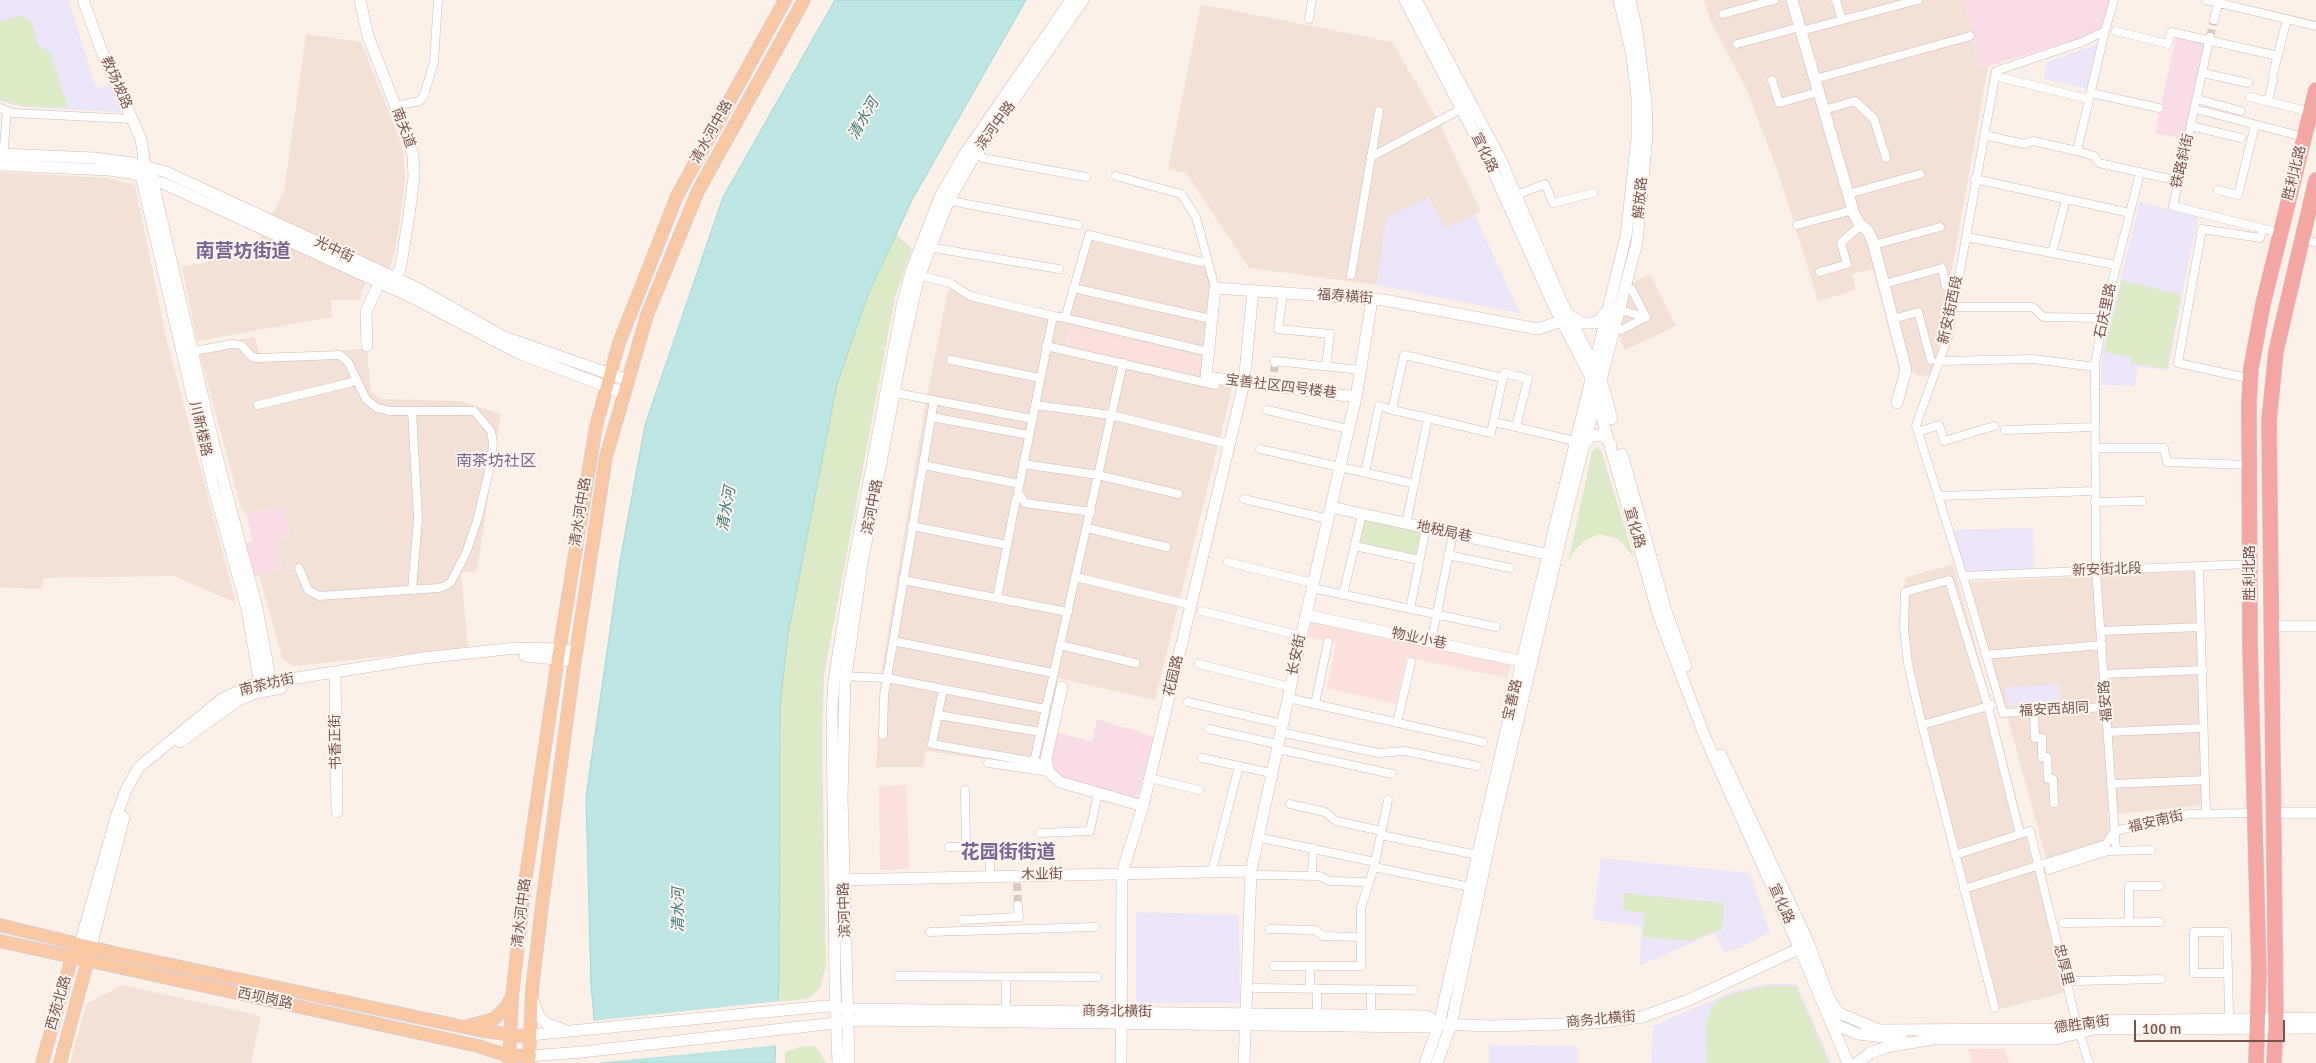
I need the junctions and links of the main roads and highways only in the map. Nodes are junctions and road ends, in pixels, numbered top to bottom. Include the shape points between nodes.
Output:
1 (83, 0) edge
2 (360, 0) edge
3 (785, 0) edge
4 (804, 0) edge
5 (1071, 0) edge
6 (1083, 0) edge
7 (1405, 0) edge
8 (1416, 0) edge
9 (1619, 0) edge
10 (1630, 0) edge
11 (1792, 0) edge
12 (2316, 90) edge
13 (1466, 106) junction
14 (972, 151) junction
15 (1, 160) edge
16 (145, 171) junction
17 (2316, 180) edge
18 (1504, 182) junction
19 (2309, 241) edge
20 (382, 278) junction
21 (395, 284) junction
22 (1253, 291) junction
23 (1372, 300) junction
24 (1607, 311) junction
25 (1564, 318) junction
26 (367, 346) dead end
27 (1593, 363) junction
28 (1596, 378) junction
29 (627, 380) junction
30 (609, 381) junction
31 (1211, 381) joint
32 (1244, 383) junction
33 (1596, 392) junction
34 (624, 393) junction
35 (1356, 397) junction
36 (1897, 403) dead end
37 (1579, 443) junction
38 (1612, 446) junction
39 (1331, 507) junction
40 (1552, 556) junction
41 (1306, 615) junction
42 (2271, 626) junction
43 (2316, 626) edge
44 (558, 654) junction
45 (576, 657) junction
46 (1527, 662) junction
47 (335, 676) junction
48 (266, 687) junction
49 (1062, 687) dead end
50 (1143, 806) junction
51 (337, 812) dead end
52 (2273, 813) junction
53 (2316, 814) edge
54 (1122, 873) junction
55 (1255, 873) junction
56 (839, 880) junction
57 (0, 925) edge
58 (0, 941) edge
59 (86, 946) junction
60 (1805, 947) junction
61 (72, 957) junction
62 (88, 960) junction
63 (512, 996) junction
64 (532, 996) junction
65 (1829, 999) junction
66 (835, 1006) junction
67 (848, 1009) junction
68 (1006, 1016) junction
69 (1121, 1018) junction
70 (1829, 1018) junction
71 (2316, 1018) edge
72 (1245, 1019) junction
73 (849, 1021) junction
74 (2276, 1022) junction
75 (2257, 1023) junction
76 (836, 1024) junction
77 (1445, 1024) junction
78 (1839, 1026) junction
79 (460, 1027) junction
80 (2316, 1028) edge
81 (2078, 1029) junction
82 (579, 1032) junction
83 (1934, 1039) junction
84 (520, 1051) edge
85 (42, 1063) edge
86 (60, 1063) edge
87 (838, 1063) edge
88 (850, 1063) edge
89 (1120, 1063) edge
90 (1244, 1063) edge
91 (1425, 1063) edge
92 (1437, 1063) edge
93 (1848, 1063) edge
94 (1856, 1063) edge
95 (2256, 1063) edge
96 (2274, 1063) edge

1 - 16 main road, 教场坡路 via 104,57 141,139
2 - 21 main road, 南关道 via 368,36 413,155 414,177 401,265
3 - 30 main road, 清水河中路 via 677,196 620,343
4 - 29 main road, 清水河中路 via 698,191 647,315
5 - 14 main road, 滨河中路
6 - 14 main road, 滨河中路
7 - 13 main road, 宣化路
8 - 13 main road, 宣化路
9 - 24 main road, 解放路 via 1637,96 1637,138 1626,236
10 - 28 main road, 解放路 via 1644,81 1647,135 1637,242
11 - 36 main road via 1853,210 1874,245 1906,370
12 - 75 highway, 胜利北路 via 2280,233 2250,379 2250,564 2259,973
13 - 18 main road, 宣化路
14 - 56 main road, 滨河中路 via 944,200 915,274 890,391 840,676
15 - 16 main road, 光中街 via 95,158
16 - 20 main road, 光中街
16 - 48 main road, 川新楼路 via 187,353 257,608
17 - 19 highway, 胜利北路
18 - 25 main road, 宣化路
18 - 25 main road, 宣化路 via 1516,195
19 - 42 highway, 胜利北路 via 2276,351 2269,421
20 - 21 main road, 光中街
20 - 26 main road via 366,311
21 - 30 main road, 光中街 via 504,337
22 - 23 main road, 福寿横街
22 - 31 main road, 福寿横街 via 1214,288 1208,352
22 - 32 main road, 花园路
23 - 25 main road, 福寿横街 via 1538,329
23 - 35 main road, 长安街
24 - 25 main road via 1598,322 1582,323
24 - 27 main road, 解放路
25 - 27 main road, 宣化路
25 - 28 main road, 宣化路
27 - 28 main road, 解放路
28 - 33 main road, 宣化路
28 - 37 main road, 宝善路
28 - 60 main road, 宣化路 via 1667,614 1712,736
29 - 30 main road, 光中街
29 - 34 main road, 清水河中路
30 - 34 main road, 光中街
30 - 44 main road, 清水河中路 via 584,485
31 - 32 main road, 宝善社区四号楼巷
32 - 35 main road, 宝善社区四号楼巷
32 - 50 main road, 花园路
33 - 37 main road, 宝善路
33 - 38 main road, 宣化路
34 - 45 main road, 清水河中路 via 606,457
35 - 39 main road, 长安街
37 - 38 main road via 1600,435
37 - 40 main road, 宝善路
38 - 60 main road, 宣化路 via 1659,617 1705,737
39 - 40 main road, 地税局巷
39 - 41 main road, 长安街
40 - 46 main road, 宝善路
41 - 46 main road, 物业小巷
41 - 55 main road, 长安街 via 1281,728 1280,747 1257,837
42 - 43 main road
42 - 52 highway, 胜利北路
44 - 45 main road, 南茶坊街
44 - 47 main road, 南茶坊街 via 516,648 423,658
44 - 63 main road, 清水河中路
45 - 64 main road, 清水河中路
46 - 77 main road, 宝善路
47 - 48 main road, 南茶坊街
47 - 51 main road, 书香正街
48 - 59 main road, 南茶坊街 via 237,701 144,772 133,789
49 - 50 main road via 1048,768 1060,782
50 - 54 main road, 花园路
52 - 53 main road
52 - 74 highway, 胜利北路
54 - 55 main road, 木业街
54 - 56 main road, 木业街 via 1016,879 990,876
54 - 69 main road, 花园路
55 - 72 main road, 长安街
56 - 66 main road, 滨河中路
56 - 67 main road, 滨河中路
57 - 59 main road, 西坝岗路
58 - 61 main road, 西坝岗路
59 - 61 main road, 西苑北路
59 - 62 main road, 西苑北路
59 - 79 main road, 西坝岗路
60 - 65 main road, 宣化路
60 - 70 main road, 宣化路
60 - 77 main road, 商务北横街 via 1691,999 1642,1017 1587,1023
61 - 62 main road, 西坝岗路
61 - 85 main road, 西苑北路
62 - 84 main road, 西坝岗路 via 478,1046
62 - 86 main road, 西苑北路
63 - 79 main road via 494,1019
63 - 84 main road, 清水河中路
64 - 82 main road via 539,1016 547,1024 556,1029
64 - 84 main road, 清水河中路
65 - 78 main road, 宣化路
65 - 81 main road, 德胜南街 via 1839,1013 1879,1030
66 - 67 main road, 商务北横街
66 - 76 main road, 滨河中路
66 - 82 main road, 商务北横街
67 - 68 main road, 商务北横街
67 - 73 main road, 滨河中路
68 - 69 main road, 商务北横街
68 - 73 main road, 商务北横街
69 - 72 main road, 商务北横街
69 - 89 main road, 花园路
70 - 78 main road, 德胜南街
70 - 93 main road, 宣化路
71 - 74 main road, 德胜南街
72 - 77 main road, 商务北横街 via 1371,1021 1425,1027
72 - 90 main road, 长安街
73 - 76 main road, 商务北横街
73 - 88 main road, 滨河中路
74 - 75 main road, 德胜南街
74 - 80 main road, 德胜南街
74 - 96 highway, 胜利北路
75 - 81 main road, 德胜南街 via 2094,1020
75 - 95 highway, 胜利北路
76 - 84 main road, 商务北横街 via 582,1052
76 - 87 main road, 滨河中路
77 - 91 main road
77 - 92 main road
78 - 83 main road, 德胜南街 via 1875,1037
78 - 94 main road, 宣化路
79 - 84 main road, 西坝岗路
81 - 83 main road, 德胜南街 via 2056,1039
82 - 84 main road
83 - 94 main road, 德胜南街 via 1886,1047

